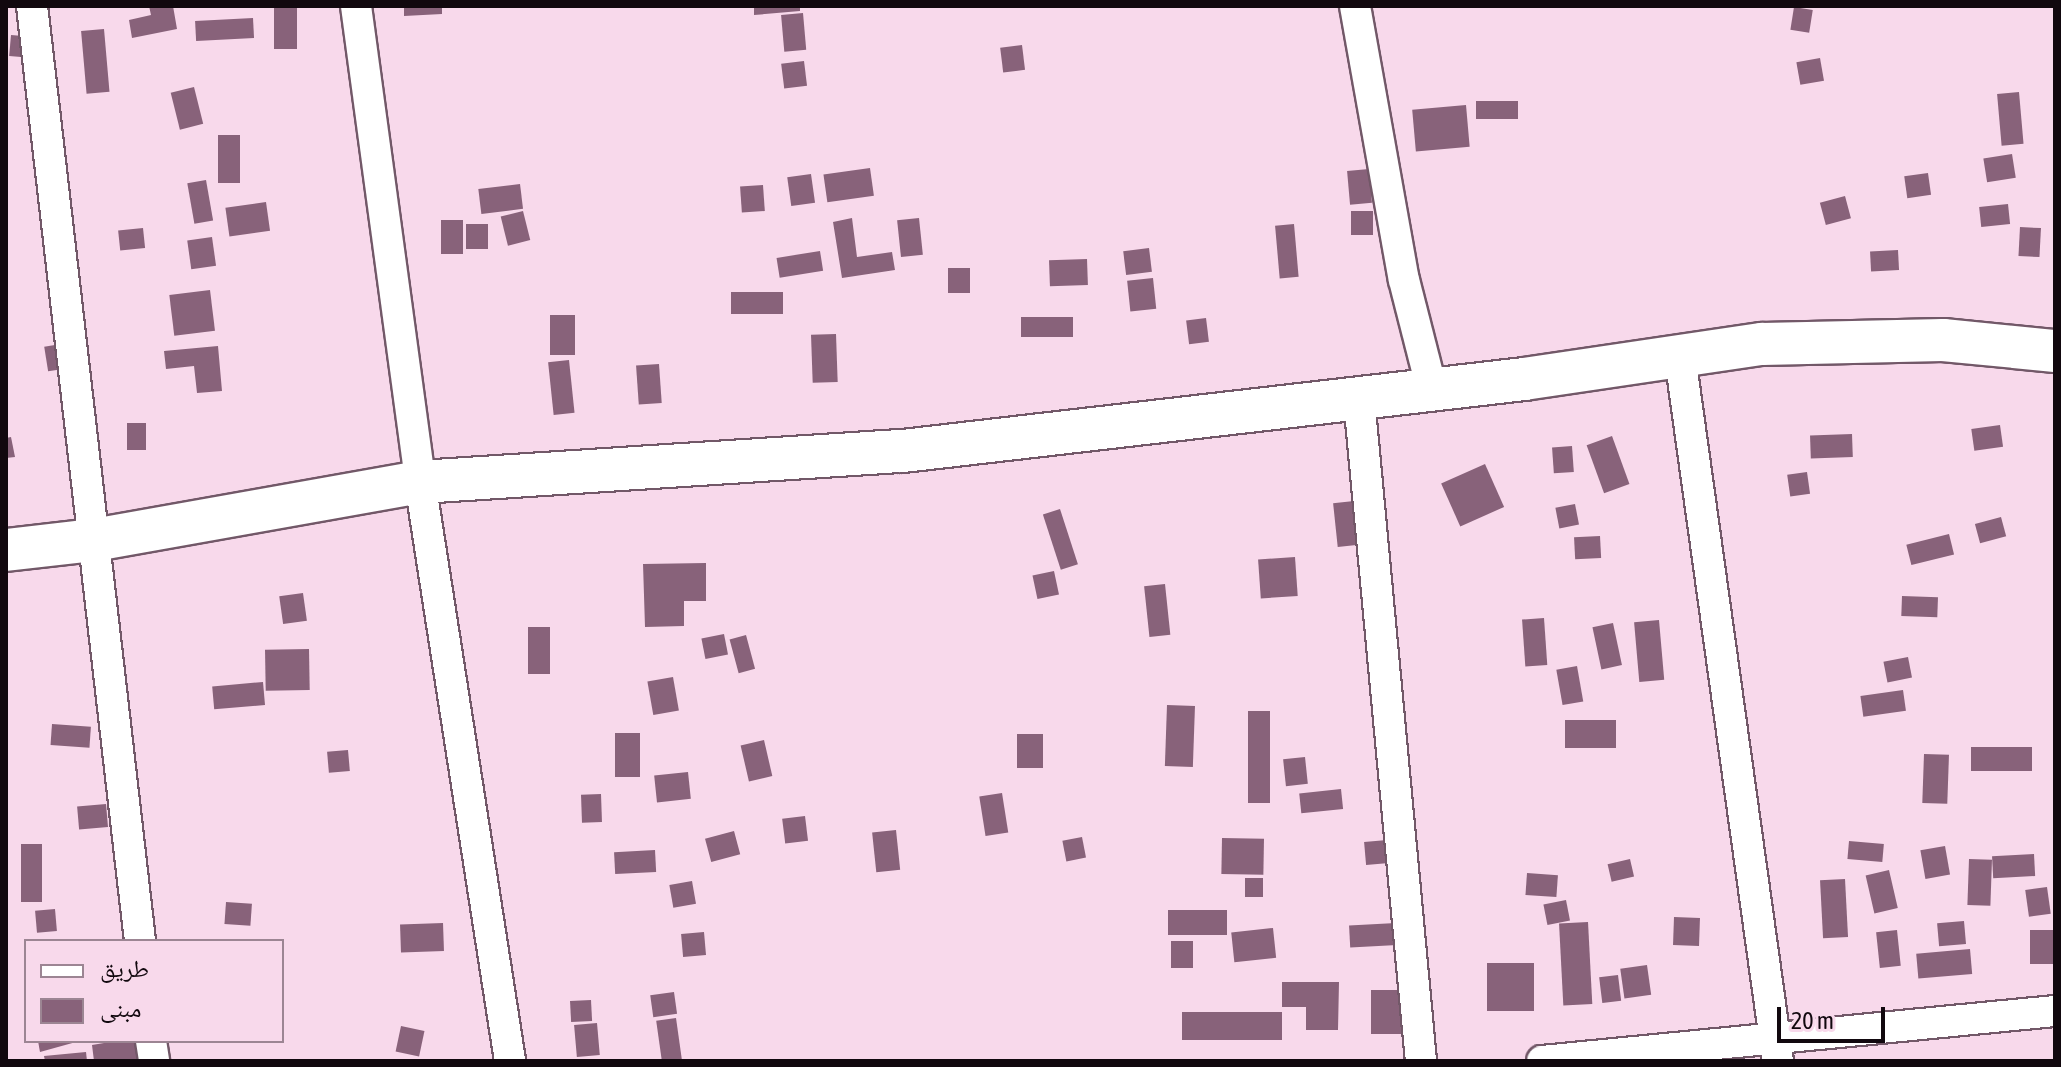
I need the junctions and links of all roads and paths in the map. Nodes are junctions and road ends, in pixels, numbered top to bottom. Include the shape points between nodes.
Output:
1 (32, 6) edge
2 (356, 6) edge
3 (1355, 6) edge
4 (2055, 351) edge
5 (1680, 357) junction
6 (1432, 390) junction
7 (1359, 399) junction
8 (420, 482) junction
9 (94, 540) junction
10 (6, 550) edge
11 (140, 939) edge
12 (2055, 1011) edge
13 (1776, 1050) edge
14 (510, 1061) edge
15 (1421, 1061) edge
16 (1542, 1061) edge

1 - 9 street
2 - 8 street
3 - 6 street via 1404,280
4 - 5 street via 1943,340 1762,344
5 - 6 street
5 - 13 street
6 - 7 street
7 - 8 street via 903,451
7 - 15 street
8 - 9 street
8 - 14 street
9 - 10 street
9 - 11 street
12 - 13 street
13 - 16 street

